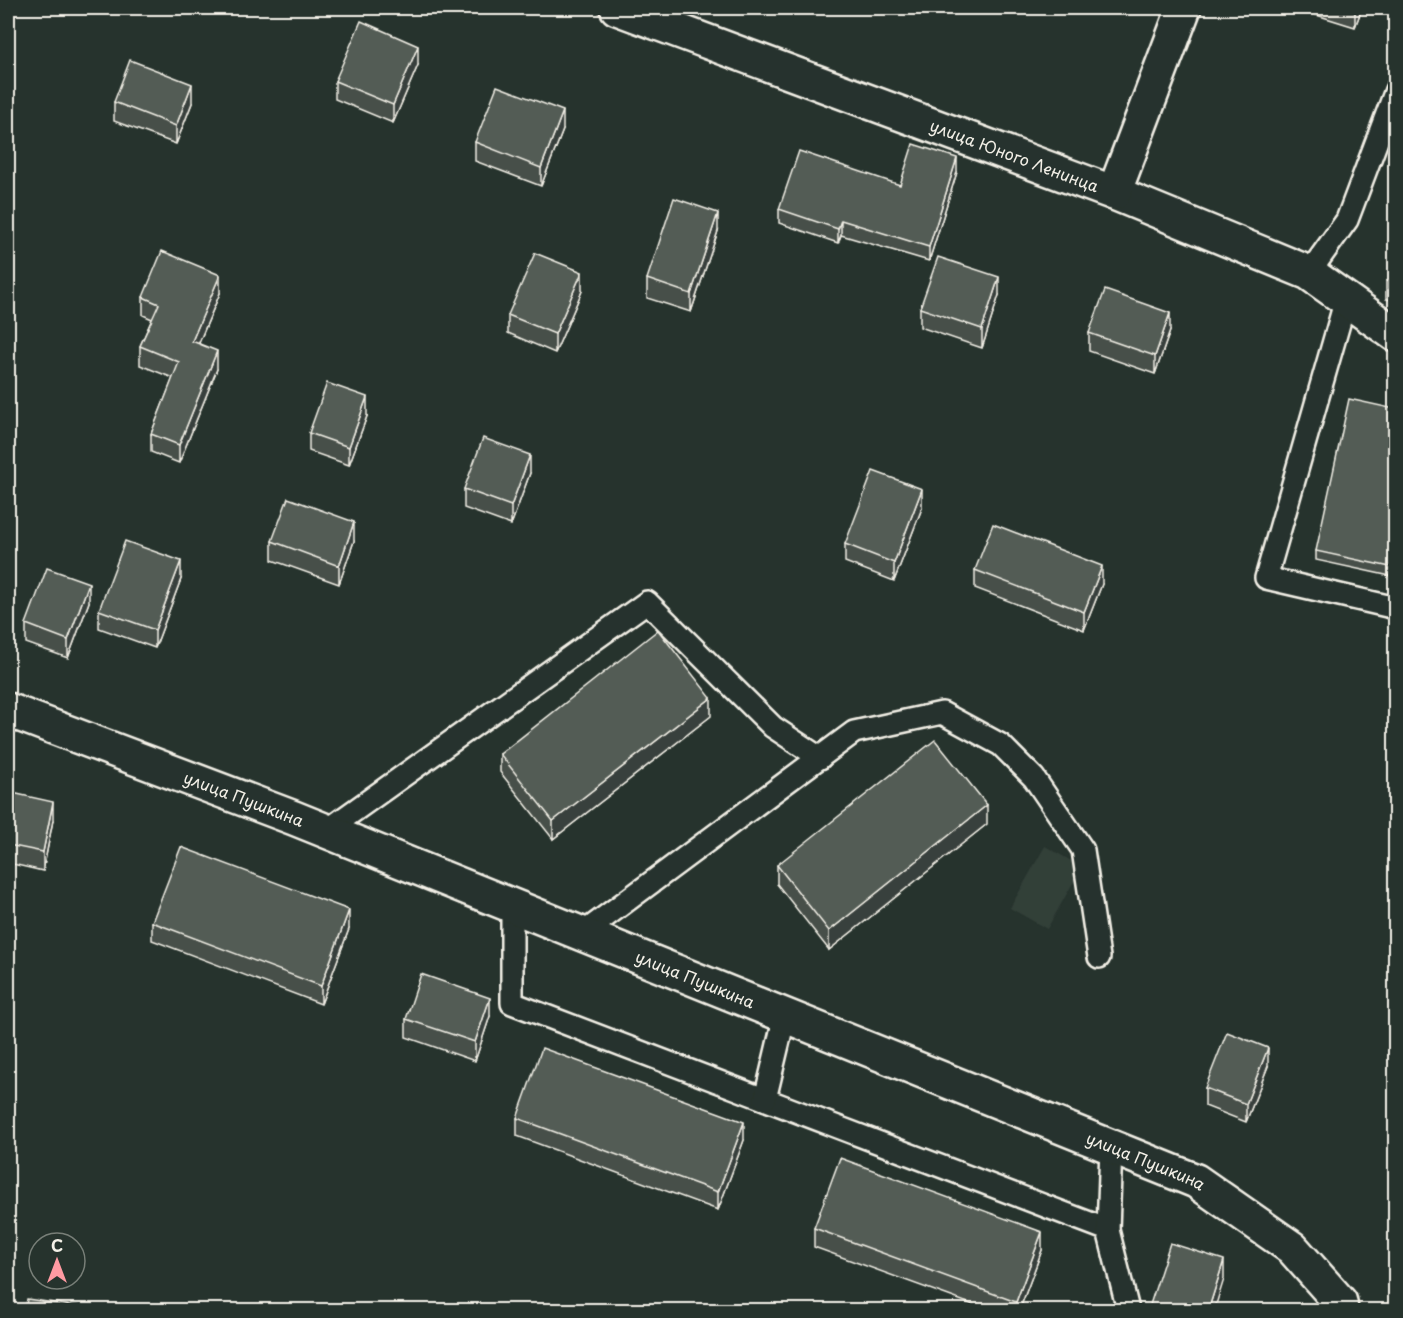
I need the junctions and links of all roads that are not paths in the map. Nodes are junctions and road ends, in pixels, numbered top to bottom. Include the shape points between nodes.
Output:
1 (617, 8) edge
2 (1184, 8) edge
3 (1395, 90) edge
4 (1114, 193) junction
5 (1310, 273) junction
6 (1346, 299) junction
7 (1395, 335) edge
8 (1395, 608) edge
9 (8, 710) edge
10 (820, 758) junction
11 (326, 831) junction
12 (512, 906) junction
13 (582, 934) junction
14 (1099, 957) dead end
15 (785, 1015) junction
16 (765, 1099) junction
17 (1111, 1147) junction
18 (1108, 1230) junction
19 (1128, 1310) edge
20 (1341, 1311) edge

1 - 4 street, улица Юного Ленинца
2 - 4 street
3 - 5 lane via 1347,220
4 - 5 street, улица Юного Ленинца
5 - 6 street, улица Юного Ленинца
6 - 7 street, улица Юного Ленинца
6 - 8 lane via 1266,578
9 - 11 street, улица Пушкина
10 - 11 lane via 773,727 647,602
10 - 13 lane
10 - 14 lane via 854,732 942,713 1001,745 1034,778 1083,850
11 - 12 street, улица Пушкина
12 - 13 street, улица Пушкина
12 - 16 lane via 512,1003
13 - 15 street, улица Пушкина
15 - 16 lane
15 - 17 street, улица Пушкина
16 - 18 lane
17 - 18 lane
17 - 20 street, улица Пушкина via 1196,1181 1292,1248 1340,1302
18 - 19 lane

